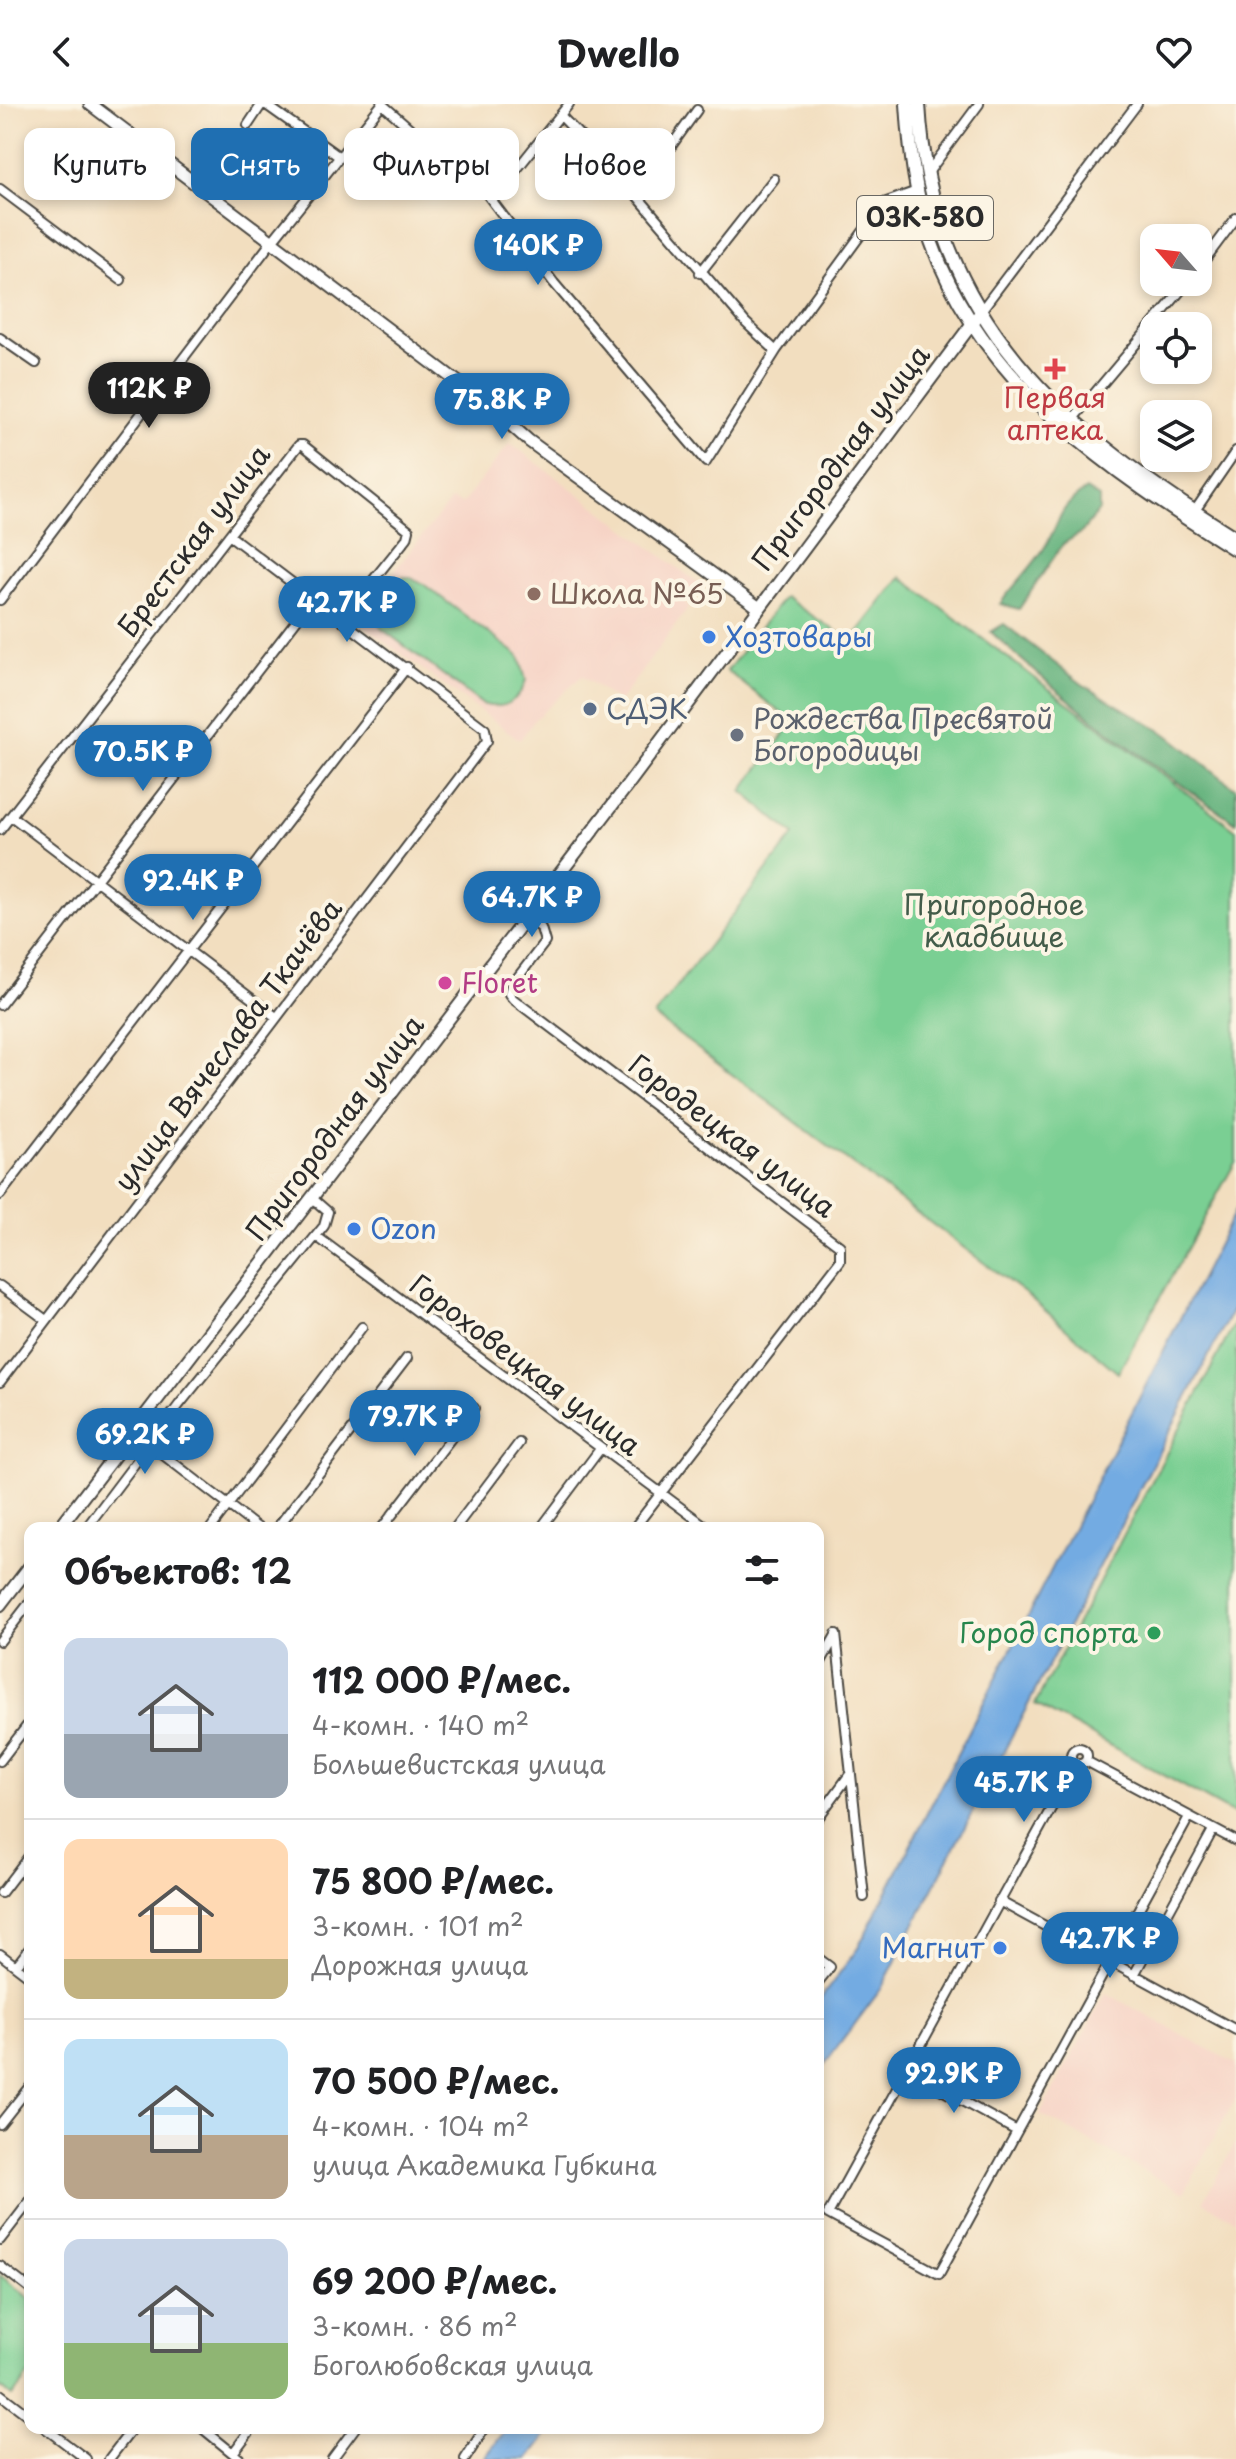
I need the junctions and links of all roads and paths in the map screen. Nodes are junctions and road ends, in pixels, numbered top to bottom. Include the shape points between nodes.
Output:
1 (90, 104) edge
2 (263, 104) edge
3 (382, 104) edge
4 (569, 104) edge
5 (907, 104) edge
6 (919, 104) edge
7 (979, 104) edge
8 (1137, 104) edge
9 (697, 110) dead end
10 (560, 115) junction
11 (248, 125) dead end
12 (410, 128) edge
13 (572, 128) edge
14 (675, 141) edge
15 (338, 156) junction
16 (519, 166) edge
17 (926, 175) junction
18 (774, 179) dead end
19 (0, 189) edge
20 (917, 191) junction
21 (494, 200) edge
22 (640, 200) edge
23 (1236, 218) edge
24 (273, 240) junction
25 (1212, 250) edge
26 (700, 273) junction
27 (121, 280) dead end
28 (1176, 296) edge
29 (976, 319) junction
30 (0, 338) edge
31 (776, 351) junction
32 (36, 363) dead end
33 (1071, 421) junction
34 (1236, 451) edge
35 (1194, 512) junction
36 (229, 535) junction
37 (1236, 538) edge
38 (1236, 550) edge
39 (0, 600) edge
40 (312, 600) junction
41 (758, 607) junction
42 (341, 620) junction
43 (407, 667) junction
44 (11, 816) junction
45 (0, 830) edge
46 (95, 880) junction
47 (527, 916) junction
48 (191, 951) junction
49 (0, 1005) edge
50 (276, 1017) junction
51 (0, 1195) edge
52 (312, 1198) junction
53 (316, 1236) junction
54 (0, 1286) edge
55 (46, 1320) junction
56 (362, 1327) dead end
57 (407, 1358) dead end
58 (0, 1382) edge
59 (163, 1392) junction
60 (179, 1405) junction
61 (474, 1408) dead end
62 (519, 1443) dead end
63 (149, 1444) junction
64 (600, 1449) junction
65 (660, 1493) junction
66 (229, 1506) junction
67 (64, 1522) edge
68 (90, 1522) edge
69 (216, 1522) edge
70 (250, 1522) edge
71 (282, 1522) edge
72 (387, 1522) edge
73 (460, 1522) edge
74 (545, 1522) edge
75 (638, 1522) edge
76 (700, 1522) edge
77 (24, 1574) edge
78 (0, 1605) edge
79 (24, 1610) edge
80 (20, 1615) junction
81 (24, 1618) edge
82 (0, 1622) edge
83 (9, 1629) junction
84 (0, 1641) edge
85 (824, 1656) edge
86 (24, 1730) edge
87 (0, 1761) edge
88 (851, 1774) junction
89 (824, 1810) edge
90 (1189, 1817) junction
91 (1213, 1830) junction
92 (1236, 1841) edge
93 (24, 1863) edge
94 (1, 1893) edge
95 (864, 1897) dead end
96 (999, 1901) junction
97 (0, 1954) edge
98 (24, 1956) edge
99 (1110, 1962) junction
100 (16, 1966) junction
101 (24, 1972) edge
102 (1134, 1975) junction
103 (1236, 2030) edge
104 (907, 2071) junction
105 (24, 2093) edge
106 (2, 2117) edge
107 (1017, 2131) junction
108 (24, 2209) edge
109 (0, 2240) edge
110 (0, 2266) edge
111 (24, 2284) edge
112 (0, 2394) edge
113 (24, 2412) edge
114 (53, 2434) edge
115 (128, 2434) edge
116 (209, 2434) edge
117 (249, 2434) edge
118 (351, 2434) edge
119 (481, 2434) edge
120 (236, 2456) edge
121 (86, 2459) edge
122 (109, 2459) edge
123 (332, 2459) edge
124 (465, 2459) edge

1 - 24 street via 201,180
2 - 11 street
2 - 15 street
3 - 12 street
3 - 15 street
4 - 10 street
5 - 20 main road, 03К-580
6 - 17 main road, 03К-580
7 - 17 street
8 - 29 street, Пригородная улица
9 - 14 street
10 - 13 street
10 - 16 street
15 - 24 street
17 - 29 main road, 03К-580 via 941,234
18 - 26 street
19 - 27 street
20 - 29 main road, 03К-580 via 931,242
20 - 31 street via 884,203
21 - 31 street via 515,234 706,462
22 - 26 street
23 - 25 street
24 - 39 street
24 - 41 street via 529,441
26 - 31 street
28 - 33 street
29 - 33 main road, 03К-580
29 - 38 main road, 03К-580 via 1024,391 1064,430 1131,482
29 - 41 street, Пригородная улица
30 - 32 street
33 - 35 main road, 03К-580
34 - 35 street
35 - 37 main road, 03К-580
36 - 40 street
36 - 42 street, Брестская улица via 294,446 303,445 409,530
36 - 44 street, Брестская улица
40 - 42 street
40 - 46 street
41 - 47 street, Пригородная улица
42 - 43 street
43 - 48 street
43 - 50 street, улица Вячеслава Ткачёва via 488,734 487,741
44 - 45 street, Брестская улица
44 - 46 street
46 - 48 street
46 - 49 street
47 - 52 street, Пригородная улица
47 - 65 street, Городецкая улица via 541,928 545,942 511,986 513,999 840,1246 840,1261
48 - 50 street
48 - 51 street
50 - 55 street, улица Вячеслава Ткачёва
52 - 53 street via 328,1212
52 - 59 street, Пригородная улица
53 - 60 street
53 - 64 street, Гороховецкая улица
54 - 55 street
55 - 58 street, улица Вячеслава Ткачёва
56 - 66 street
57 - 71 street
59 - 60 street
59 - 67 street, Пригородная улица
60 - 63 street
61 - 72 street
62 - 73 street
63 - 66 street
63 - 68 street
64 - 65 street, Гороховецкая улица
64 - 74 street
65 - 75 street, Городецкая улица
65 - 76 street, Гороховецкая улица
66 - 69 street
66 - 70 street
77 - 78 street
79 - 80 street
80 - 81 street
80 - 83 street
82 - 83 street
83 - 84 street
85 - 88 street via 836,1634
86 - 87 street
88 - 89 street
88 - 95 street
90 - 91 street
90 - 96 street via 1081,1762
90 - 99 street
91 - 92 street
91 - 102 street
93 - 94 street
96 - 99 street
96 - 104 street
97 - 100 street
98 - 100 street
99 - 102 street
99 - 107 street
100 - 101 street
102 - 103 street
104 - 107 street
104 - 107 street via 828,2214 939,2274
105 - 106 street
108 - 109 street
110 - 111 street
112 - 113 street
114 - 121 street
115 - 122 street
116 - 120 street
117 - 120 street
118 - 123 street
119 - 124 street

